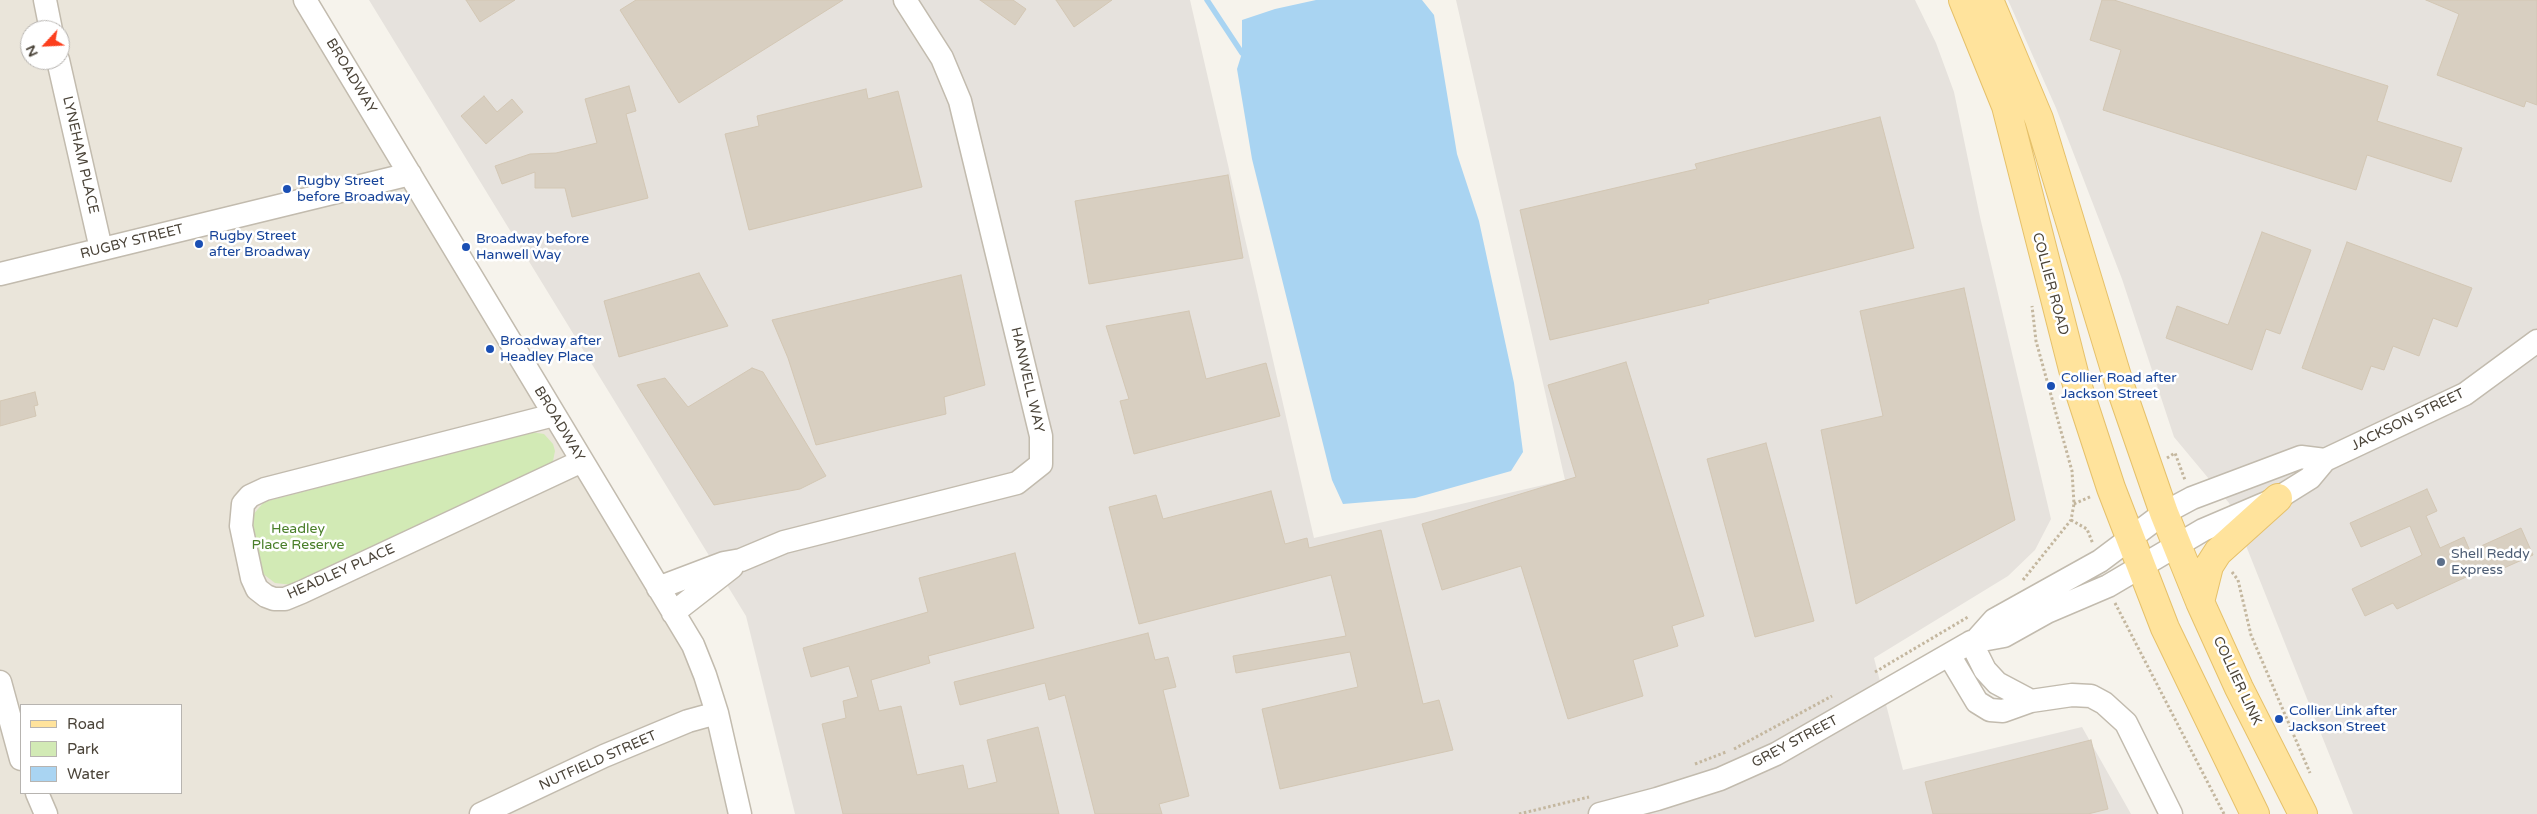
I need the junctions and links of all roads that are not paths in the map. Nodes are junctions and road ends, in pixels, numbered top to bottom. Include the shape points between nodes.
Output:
1 (45, 0) edge
2 (304, 0) edge
3 (905, 0) edge
4 (1963, 0) edge
5 (1990, 0) edge
6 (49, 20) edge
7 (60, 70) edge
8 (410, 174) junction
9 (101, 249) junction
10 (0, 274) edge
11 (2537, 341) edge
12 (554, 415) junction
13 (2325, 460) junction
14 (582, 461) junction
15 (2278, 498) junction
16 (2164, 513) junction
17 (2130, 539) junction
18 (2178, 545) junction
19 (741, 560) junction
20 (2141, 568) junction
21 (658, 588) junction
22 (2200, 602) junction
23 (673, 613) junction
24 (1974, 640) junction
25 (1949, 654) junction
26 (0, 682) edge
27 (2031, 701) junction
28 (717, 713) junction
29 (20, 755) edge
30 (36, 794) edge
31 (1598, 805) edge
32 (46, 814) edge
33 (481, 814) edge
34 (740, 814) edge
35 (2171, 814) edge
36 (2255, 814) edge
37 (2303, 814) edge

1 - 6 street
2 - 8 street, BROADWAY
3 - 19 street, HANWELL WAY via 942,58 960,101 1041,436 1041,464 1017,483 784,542
4 - 17 main road, COLLIER ROAD via 2006,106 2076,381
5 - 16 main road via 2039,119 2119,383
7 - 9 street, LYNEHAM PLACE
8 - 9 street, RUGBY STREET
8 - 12 street, BROADWAY
9 - 10 street, RUGBY STREET
11 - 13 street, JACKSON STREET via 2465,394
12 - 14 street, BROADWAY
12 - 14 street, HEADLEY PLACE via 250,496 243,504 241,526 257,589 274,599 302,592
13 - 15 street, JACKSON STREET via 2310,478
13 - 16 street via 2301,457 2192,498
14 - 21 street, BROADWAY
15 - 18 street, JACKSON STREET via 2203,530
15 - 22 main road via 2218,552 2209,566
16 - 17 street, GREY STREET
16 - 18 main road
17 - 20 main road, COLLIER ROAD
17 - 24 street, GREY STREET via 2100,561 1994,620
18 - 20 street, JACKSON STREET
18 - 22 main road, COLLIER LINK
19 - 21 street, HANWELL WAY via 724,563
19 - 23 street, HANWELL WAY
20 - 24 street, GREY STREET via 2004,636
20 - 36 main road via 2165,628
21 - 23 street, BROADWAY
22 - 37 main road, COLLIER LINK via 2239,688
23 - 28 street, BROADWAY via 693,645
24 - 25 street, GREY STREET
24 - 27 street via 1985,670 1997,683
25 - 27 street via 1977,702 1990,710 2003,712
25 - 31 street, GREY STREET via 1776,754 1720,779 1657,799
26 - 29 street
27 - 35 street via 2081,695 2104,702 2126,723
28 - 33 street, NUTFIELD STREET via 688,721 612,753
28 - 34 street, BROADWAY
30 - 32 street

